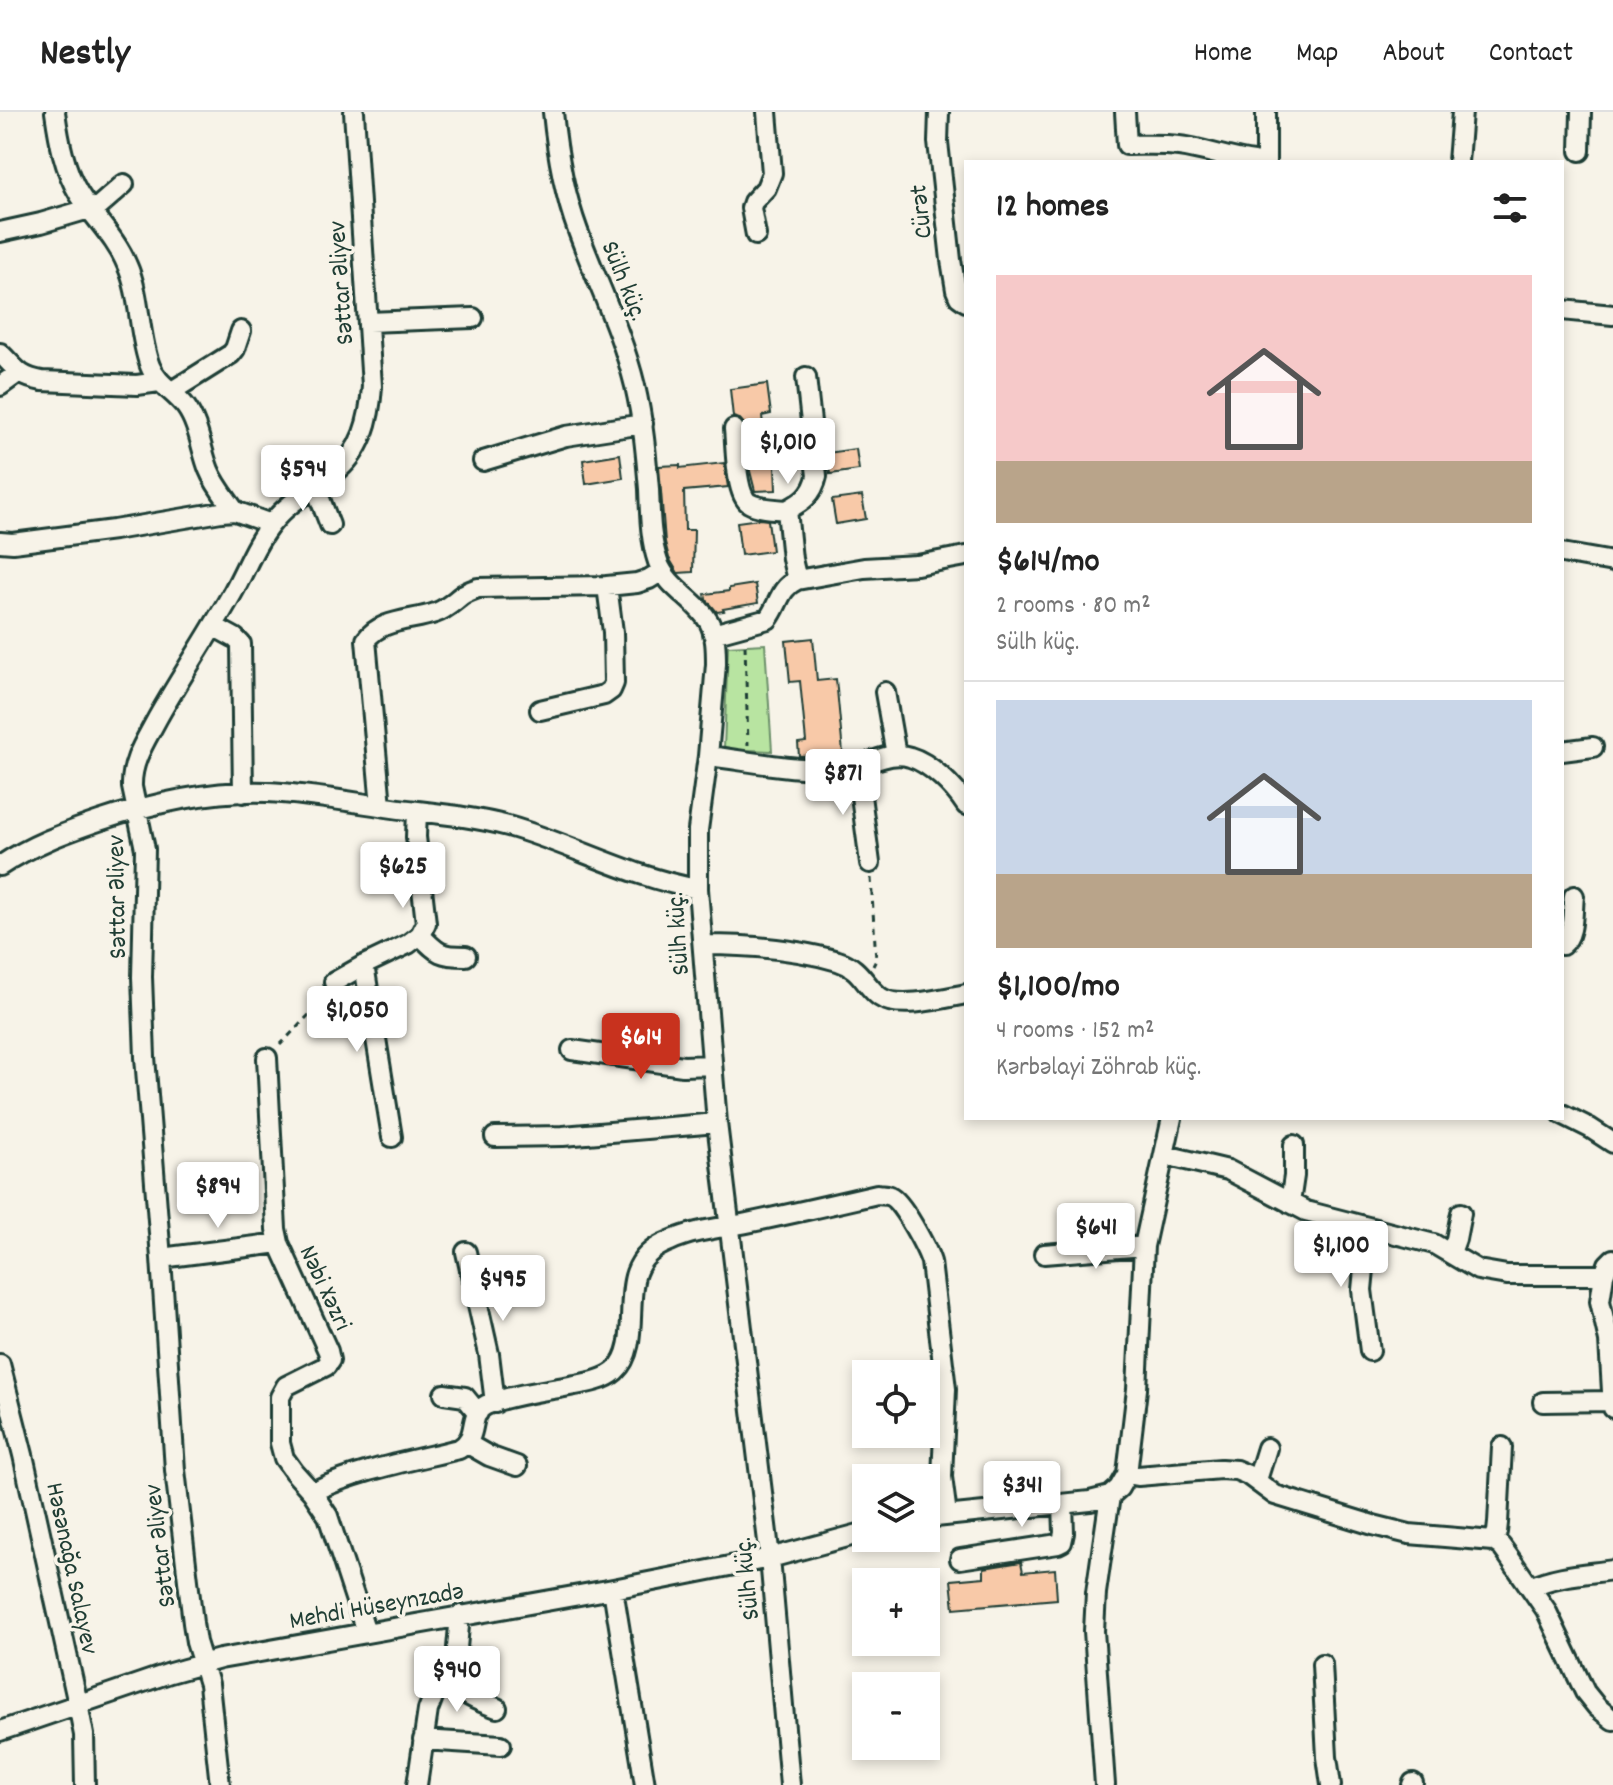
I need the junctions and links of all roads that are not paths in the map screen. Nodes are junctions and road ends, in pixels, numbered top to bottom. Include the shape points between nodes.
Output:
1 (55, 112) edge
2 (354, 112) edge
3 (553, 112) edge
4 (767, 112) edge
5 (939, 112) edge
6 (1125, 112) edge
7 (1266, 112) edge
8 (1462, 112) edge
9 (1581, 112) edge
10 (1580, 151) dead end
11 (1128, 154) edge
12 (1239, 160) edge
13 (1266, 160) edge
14 (1458, 160) edge
15 (124, 184) dead end
16 (91, 209) junction
17 (0, 232) edge
18 (756, 235) dead end
19 (964, 301) edge
20 (1564, 310) edge
21 (1613, 315) edge
22 (473, 318) dead end
23 (368, 322) junction
24 (241, 331) dead end
25 (0, 353) edge
26 (18, 373) junction
27 (806, 377) dead end
28 (0, 386) edge
29 (165, 386) junction
30 (643, 424) junction
31 (734, 429) dead end
32 (483, 461) dead end
33 (315, 486) junction
34 (787, 510) junction
35 (235, 511) junction
36 (271, 524) junction
37 (330, 525) dead end
38 (0, 542) edge
39 (1564, 553) edge
40 (964, 556) edge
41 (1613, 562) edge
42 (662, 571) junction
43 (797, 580) junction
44 (607, 586) junction
45 (213, 626) junction
46 (713, 634) junction
47 (885, 692) dead end
48 (540, 710) dead end
49 (1593, 747) dead end
50 (1564, 751) edge
51 (896, 755) junction
52 (708, 756) junction
53 (857, 766) junction
54 (243, 793) junction
55 (964, 802) edge
56 (381, 806) junction
57 (136, 809) junction
58 (417, 811) junction
59 (870, 863) road end
60 (0, 866) edge
61 (698, 889) junction
62 (1574, 896) dead end
63 (420, 935) junction
64 (1564, 944) edge
65 (703, 945) junction
66 (466, 956) dead end
67 (364, 965) junction
68 (334, 982) road end
69 (964, 994) edge
70 (572, 1050) dead end
71 (267, 1058) road end
72 (712, 1065) junction
73 (1564, 1115) edge
74 (1172, 1120) edge
75 (717, 1123) junction
76 (392, 1137) dead end
77 (495, 1137) dead end
78 (1613, 1143) edge
79 (1294, 1145) dead end
80 (1165, 1155) junction
81 (1290, 1203) junction
82 (1461, 1213) dead end
83 (729, 1227) junction
84 (1371, 1228) junction
85 (279, 1243) junction
86 (1144, 1246) junction
87 (466, 1252) dead end
88 (1451, 1253) junction
89 (1044, 1254) dead end
90 (161, 1258) junction
91 (1608, 1267) edge
92 (1370, 1351) dead end
93 (0, 1364) edge
94 (444, 1394) dead end
95 (1612, 1401) edge
96 (1543, 1402) dead end
97 (495, 1403) junction
98 (1613, 1408) edge
99 (478, 1413) junction
100 (468, 1444) junction
101 (1502, 1447) dead end
102 (1267, 1448) dead end
103 (517, 1466) dead end
104 (1127, 1474) junction
105 (1257, 1480) junction
106 (312, 1492) junction
107 (1110, 1496) junction
108 (1063, 1504) junction
109 (947, 1515) junction
110 (940, 1516) edge
111 (852, 1536) edge
112 (1493, 1541) junction
113 (770, 1558) junction
114 (960, 1559) dead end
115 (1613, 1570) edge
116 (1531, 1587) junction
117 (613, 1589) junction
118 (460, 1615) junction
119 (366, 1632) junction
120 (203, 1663) junction
121 (1322, 1664) dead end
122 (447, 1677) junction
123 (78, 1704) junction
124 (497, 1708) dead end
125 (1613, 1720) edge
126 (0, 1731) edge
127 (423, 1740) junction
128 (501, 1745) dead end
129 (85, 1785) edge
130 (220, 1785) edge
131 (417, 1785) edge
132 (645, 1785) edge
133 (790, 1785) edge
134 (1105, 1785) edge
135 (1331, 1785) edge

1 - 16 street via 65,163
2 - 23 street, Səttar Əliyev
3 - 30 street, Sülh küç. via 569,202 625,348
4 - 18 street via 772,173 751,208
5 - 19 street, Cürət via 951,260 956,290
6 - 11 street
7 - 13 street
8 - 14 street
9 - 10 street
11 - 12 street via 1158,144
15 - 16 street
16 - 17 street
16 - 29 street via 131,274 146,353
20 - 21 street
22 - 23 street
23 - 33 street, Səttar Əliyev via 372,386 367,424 346,463
24 - 29 street via 231,354
25 - 26 street
26 - 28 street
26 - 29 street via 42,381
27 - 34 street via 817,476 808,497
29 - 35 street via 189,412 209,471
30 - 32 street via 566,436
30 - 42 street, Sülh küç. via 652,528
31 - 34 street via 740,490 747,502
33 - 36 street, Səttar Əliyev
33 - 37 street
34 - 43 street
35 - 36 street
35 - 38 street
36 - 45 street, Səttar Əliyev
39 - 41 street
40 - 43 street
42 - 44 street via 637,583
42 - 46 street, Sülh küç. via 704,615
43 - 46 street via 788,583 768,619
44 - 48 street via 613,632 611,690
44 - 56 street via 478,588 437,613 371,632 366,640
45 - 54 street via 241,644
45 - 57 street, Səttar Əliyev via 136,759 131,777
46 - 52 street, Sülh küç. via 716,664
47 - 51 street
49 - 50 street
51 - 53 street
51 - 55 street via 927,766
52 - 53 street via 812,769
52 - 61 street, Sülh küç. via 698,830
53 - 59 street
54 - 56 street
54 - 57 street
56 - 58 street
57 - 60 street via 50,838
57 - 90 street, Səttar Əliyev via 145,849 145,1057
58 - 61 street via 508,826
58 - 63 street via 426,923
61 - 65 street, Sülh küç.
62 - 64 street via 1570,936
63 - 66 street via 443,956
63 - 67 street
65 - 69 street via 783,949 841,962 892,1002
65 - 72 street, Sülh küç.
67 - 68 street
67 - 76 street
70 - 72 street via 683,1066
71 - 85 street, Nəbi Xəzri
72 - 75 street, Sülh küç.
73 - 78 street
74 - 80 street
75 - 77 street
75 - 83 street, Sülh küç.
79 - 81 street
80 - 81 street via 1228,1170
80 - 86 street
81 - 84 street
82 - 88 street
83 - 97 street via 671,1240 642,1260 635,1276 627,1351 612,1374
83 - 109 street via 877,1194 901,1204 928,1253 933,1276 946,1389 942,1468
83 - 113 street, Sülh küç.
84 - 88 street
84 - 92 street via 1362,1290
85 - 90 street
85 - 106 street, Nəbi Xəzri via 330,1360 286,1386 280,1397 284,1458
86 - 89 street
86 - 104 street
87 - 97 street
88 - 91 street via 1478,1270 1507,1275
90 - 120 street, Səttar Əliyev via 175,1470 193,1623
91 - 95 street via 1600,1301 1609,1341
93 - 123 street, Həsənağa Salayev
94 - 99 street via 465,1397
95 - 96 street
95 - 98 street
97 - 99 street
99 - 100 street
100 - 103 street
100 - 106 street via 359,1473
101 - 112 street
102 - 105 street
104 - 105 street via 1221,1469
104 - 107 street
105 - 112 street via 1275,1495 1373,1525 1409,1534
106 - 119 street, Nəbi Xəzri via 328,1516
107 - 108 street
107 - 134 street via 1094,1631
108 - 109 street
108 - 114 street via 1062,1542
109 - 110 street
111 - 113 street, Mehdi Hüseynzadə
112 - 116 street
113 - 117 street, Mehdi Hüseynzadə
113 - 133 street, Sülh küç.
115 - 116 street
116 - 125 street via 1585,1692
117 - 118 street, Mehdi Hüseynzadə
117 - 132 street
118 - 119 street, Mehdi Hüseynzadə
118 - 122 street via 456,1659
119 - 120 street, Mehdi Hüseynzadə
120 - 123 street, Mehdi Hüseynzadə
120 - 130 street, Səttar Əliyev
121 - 135 street
122 - 124 street via 471,1699
122 - 127 street via 432,1698
123 - 126 street, Mehdi Hüseynzadə
123 - 129 street, Həsənağa Salayev
127 - 128 street
127 - 131 street

